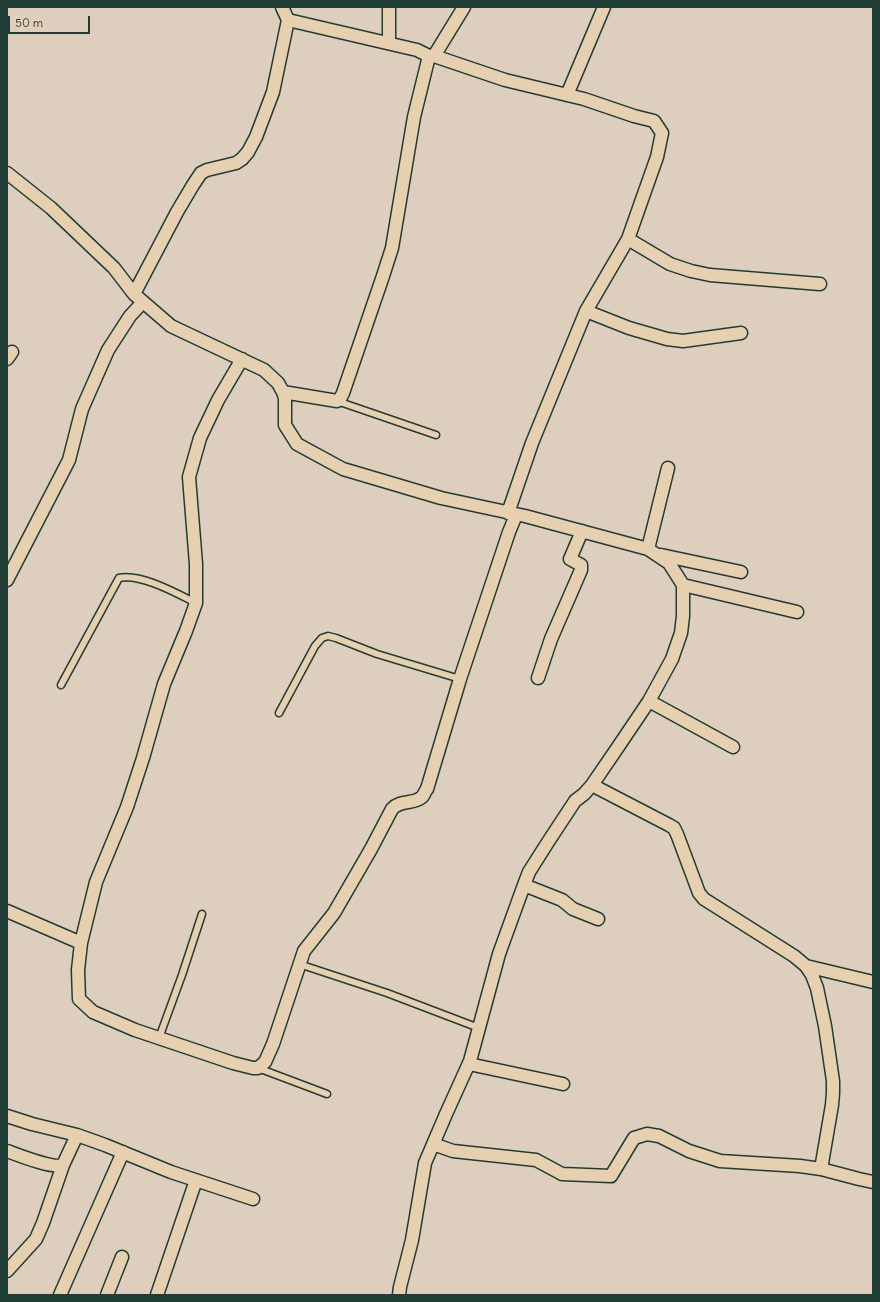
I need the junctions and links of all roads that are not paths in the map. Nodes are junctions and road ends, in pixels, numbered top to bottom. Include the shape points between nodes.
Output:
1 (282, 7) edge
2 (389, 7) edge
3 (464, 7) edge
4 (604, 7) edge
5 (288, 20) junction
6 (389, 43) junction
7 (432, 56) junction
8 (567, 95) junction
9 (7, 173) edge
10 (628, 239) junction
11 (820, 284) dead end
12 (134, 294) junction
13 (143, 302) junction
14 (586, 311) junction
15 (741, 333) dead end
16 (242, 359) junction
17 (283, 392) junction
18 (337, 401) junction
19 (436, 435) dead end
20 (668, 468) dead end
21 (512, 514) junction
22 (582, 531) junction
23 (653, 552) junction
24 (741, 572) dead end
25 (7, 580) edge
26 (683, 585) junction
27 (196, 603) junction
28 (797, 612) dead end
29 (538, 678) dead end
30 (460, 679) junction
31 (61, 685) dead end
32 (649, 701) junction
33 (279, 713) dead end
34 (733, 747) dead end
35 (592, 785) junction
36 (524, 885) junction
37 (7, 911) edge
38 (202, 914) dead end
39 (598, 919) dead end
40 (81, 943) junction
41 (299, 964) junction
42 (806, 966) junction
43 (873, 982) edge
44 (479, 1028) junction
45 (159, 1038) junction
46 (469, 1064) junction
47 (258, 1068) junction
48 (563, 1084) dead end
49 (327, 1094) dead end
50 (7, 1116) edge
51 (77, 1135) junction
52 (433, 1144) junction
53 (7, 1151) edge
54 (123, 1152) junction
55 (63, 1165) junction
56 (822, 1169) junction
57 (196, 1180) junction
58 (873, 1182) edge
59 (253, 1199) dead end
60 (122, 1257) dead end
61 (7, 1271) edge
62 (60, 1295) edge
63 (107, 1295) edge
64 (157, 1295) edge
65 (399, 1295) edge

1 - 5 street
2 - 6 street
3 - 7 street
4 - 8 street
5 - 6 street
5 - 12 street via 273,92 248,152 236,163 201,173 177,212
6 - 7 street
7 - 8 street via 505,80
7 - 18 street via 414,118 392,248 343,393
8 - 10 street via 654,121 662,132 657,157
9 - 12 street via 51,208 114,268
10 - 11 street via 670,264 691,271 710,275
10 - 14 street
12 - 13 street
13 - 16 street via 171,326
13 - 25 street via 130,316 108,350 82,408 69,460
14 - 15 street via 629,328 683,341
14 - 21 street via 532,442
16 - 17 street via 264,370 278,383
16 - 27 street via 200,438 189,477 196,564
17 - 18 street
17 - 21 street via 285,425 297,444 343,468 441,498
18 - 19 lane
20 - 23 street
21 - 22 street
21 - 30 street via 509,532
22 - 23 street
22 - 29 street via 570,559 581,565 581,570
23 - 24 street
23 - 26 street via 669,563
26 - 28 street
26 - 32 street via 681,633 672,659
27 - 31 lane via 136,578 119,578
27 - 40 street via 164,684 127,806 96,882
30 - 33 lane via 328,636 314,646
30 - 41 street via 427,788 422,797 397,804 392,809 334,914 304,951
32 - 34 street
32 - 35 street
35 - 36 street via 575,801 536,860
35 - 42 street via 674,828 695,883 704,899
36 - 39 street via 562,900 573,909
36 - 44 street via 499,954
37 - 40 street
38 - 45 lane
40 - 45 street via 78,970 79,999 93,1012
41 - 44 lane via 387,993
41 - 47 street via 273,1044 265,1062
42 - 43 street
42 - 56 street via 817,988 834,1092
44 - 46 street
45 - 47 street via 233,1063
46 - 48 street
46 - 52 street
47 - 49 lane
50 - 51 street
51 - 54 street
51 - 55 street
52 - 56 street via 453,1151 536,1160 562,1174 611,1176 634,1138 647,1134 659,1136 689,1151 720,1161
52 - 65 street via 425,1163 412,1240
53 - 55 street via 51,1165
54 - 57 street
54 - 62 street
55 - 61 street via 36,1239
56 - 58 street
57 - 59 street
57 - 64 street
60 - 63 street

